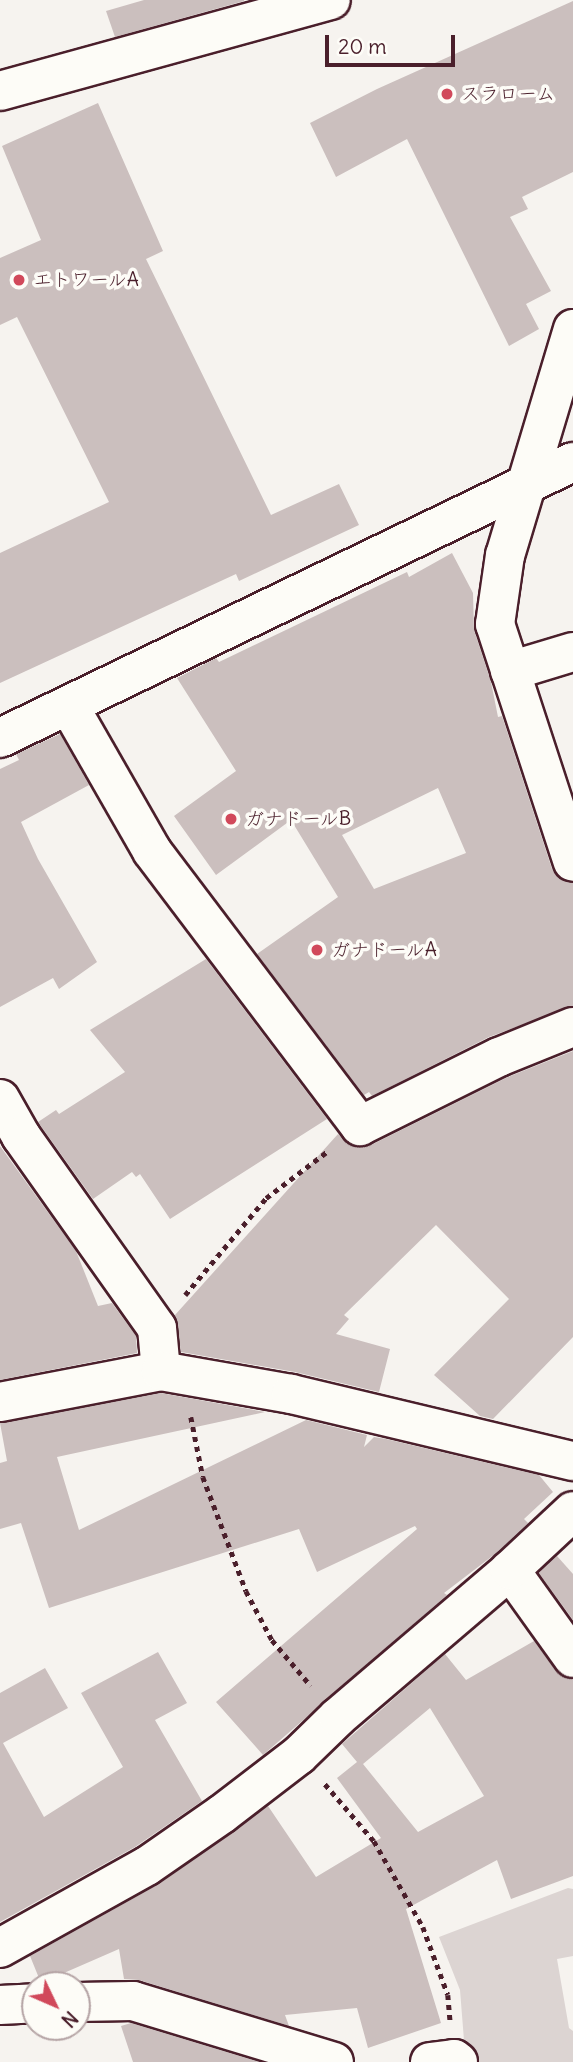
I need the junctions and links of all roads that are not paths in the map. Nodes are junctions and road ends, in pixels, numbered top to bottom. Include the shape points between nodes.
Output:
1 (331, 0) edge
2 (0, 91) edge
3 (573, 329) edge
4 (573, 462) edge
5 (527, 485) junction
6 (573, 652) edge
7 (510, 671) junction
8 (69, 706) junction
9 (0, 738) edge
10 (573, 862) edge
11 (573, 1027) edge
12 (0, 1099) edge
13 (171, 1373) junction
14 (0, 1402) edge
15 (573, 1461) edge
16 (573, 1511) edge
17 (510, 1570) junction
18 (573, 1658) edge
19 (0, 1948) edge
20 (91, 2002) edge
21 (21, 2004) edge
22 (0, 2005) edge
23 (334, 2062) edge

1 - 2 street
3 - 5 street
4 - 5 street
5 - 7 street via 505,555 495,624
5 - 8 street
6 - 7 street
7 - 10 street
8 - 9 street
8 - 11 street via 152,851 360,1126 499,1057
12 - 13 street via 21,1136 157,1328
13 - 14 street
13 - 15 street via 291,1394
16 - 17 street
17 - 18 street
17 - 19 street via 299,1755 147,1866
20 - 23 street via 133,2001
21 - 22 street

